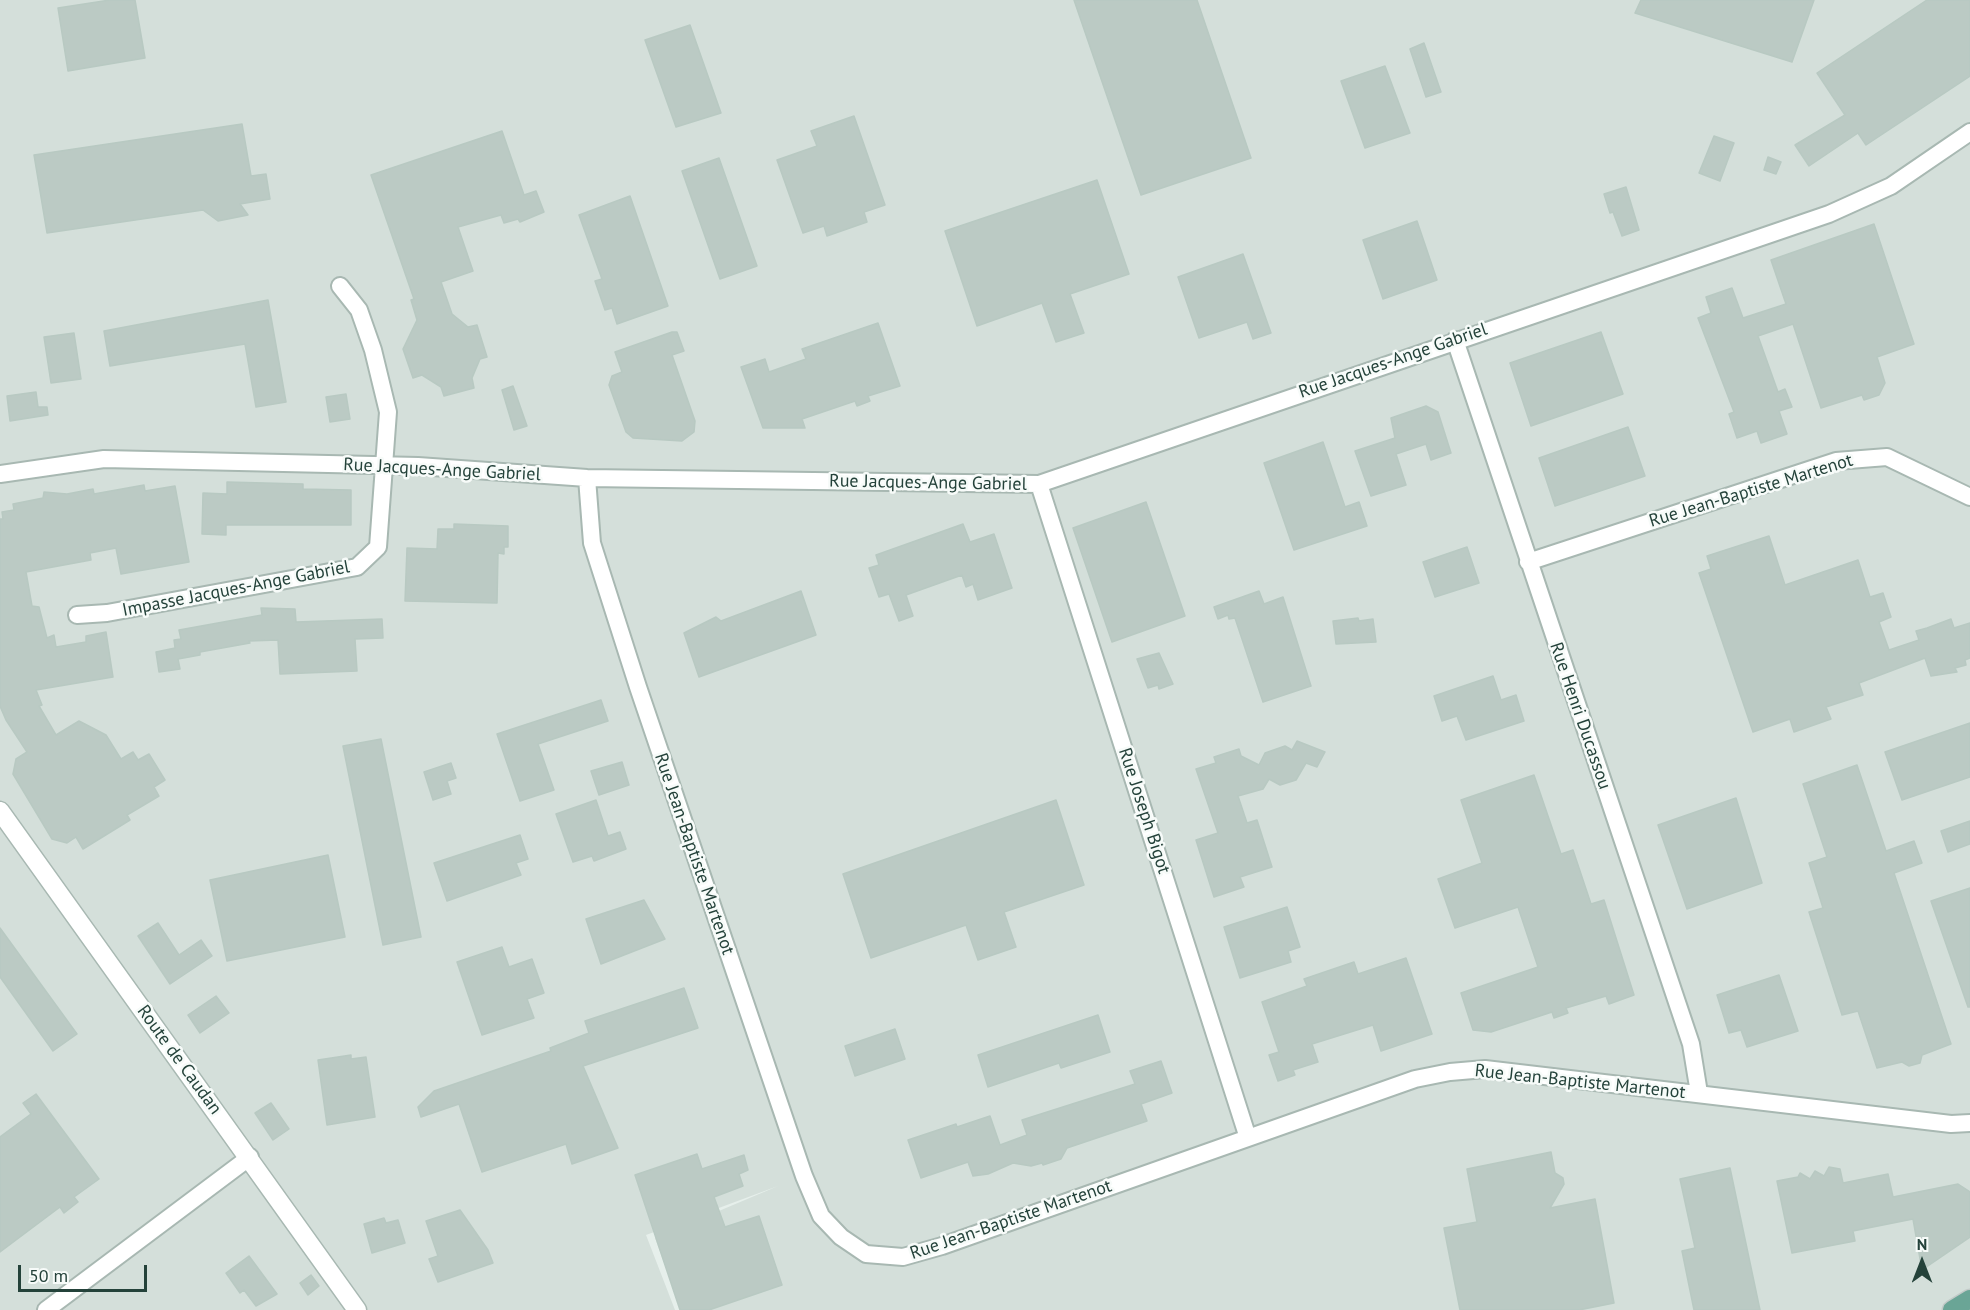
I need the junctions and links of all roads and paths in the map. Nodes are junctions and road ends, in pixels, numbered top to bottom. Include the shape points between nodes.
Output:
1 (1970, 132) edge
2 (340, 286) dead end
3 (1455, 340) junction
4 (385, 466) junction
5 (0, 474) edge
6 (587, 478) junction
7 (1039, 484) junction
8 (1970, 497) edge
9 (1528, 562) junction
10 (77, 615) dead end
11 (0, 811) edge
12 (1699, 1094) junction
13 (1970, 1123) edge
14 (1248, 1138) junction
15 (250, 1157) junction
16 (1970, 1299) edge
17 (46, 1310) edge
18 (357, 1310) edge
19 (1952, 1310) edge

1 - 3 street, Rue Jacques-Ange Gabriel via 1891,186 1861,201
2 - 4 street, Impasse Jacques-Ange Gabriel via 359,310 373,350 388,412
3 - 7 street, Rue Jacques-Ange Gabriel
3 - 9 street, Rue Henri Ducassou
4 - 5 street, Rue Jacques-Ange Gabriel via 104,459
4 - 6 street, Rue Jacques-Ange Gabriel
4 - 10 street, Impasse Jacques-Ange Gabriel via 378,547 357,567 107,613
6 - 7 street, Rue Jacques-Ange Gabriel
6 - 14 street, Rue Jean-Baptiste Martenot via 592,543 660,753 804,1176 821,1216 841,1237 866,1254 903,1257
7 - 14 street, Rue Joseph Bigot
8 - 9 street, Rue Jean-Baptiste Martenot via 1887,457 1862,457 1836,461
9 - 12 street, Rue Henri Ducassou via 1691,1044
11 - 15 street, Route de Caudan
12 - 13 street, Rue Jean-Baptiste Martenot via 1951,1124
12 - 14 street, Rue Jean-Baptiste Martenot via 1485,1069 1450,1072 1415,1079
15 - 17 street
15 - 18 street, Route de Caudan
16 - 19 main road

